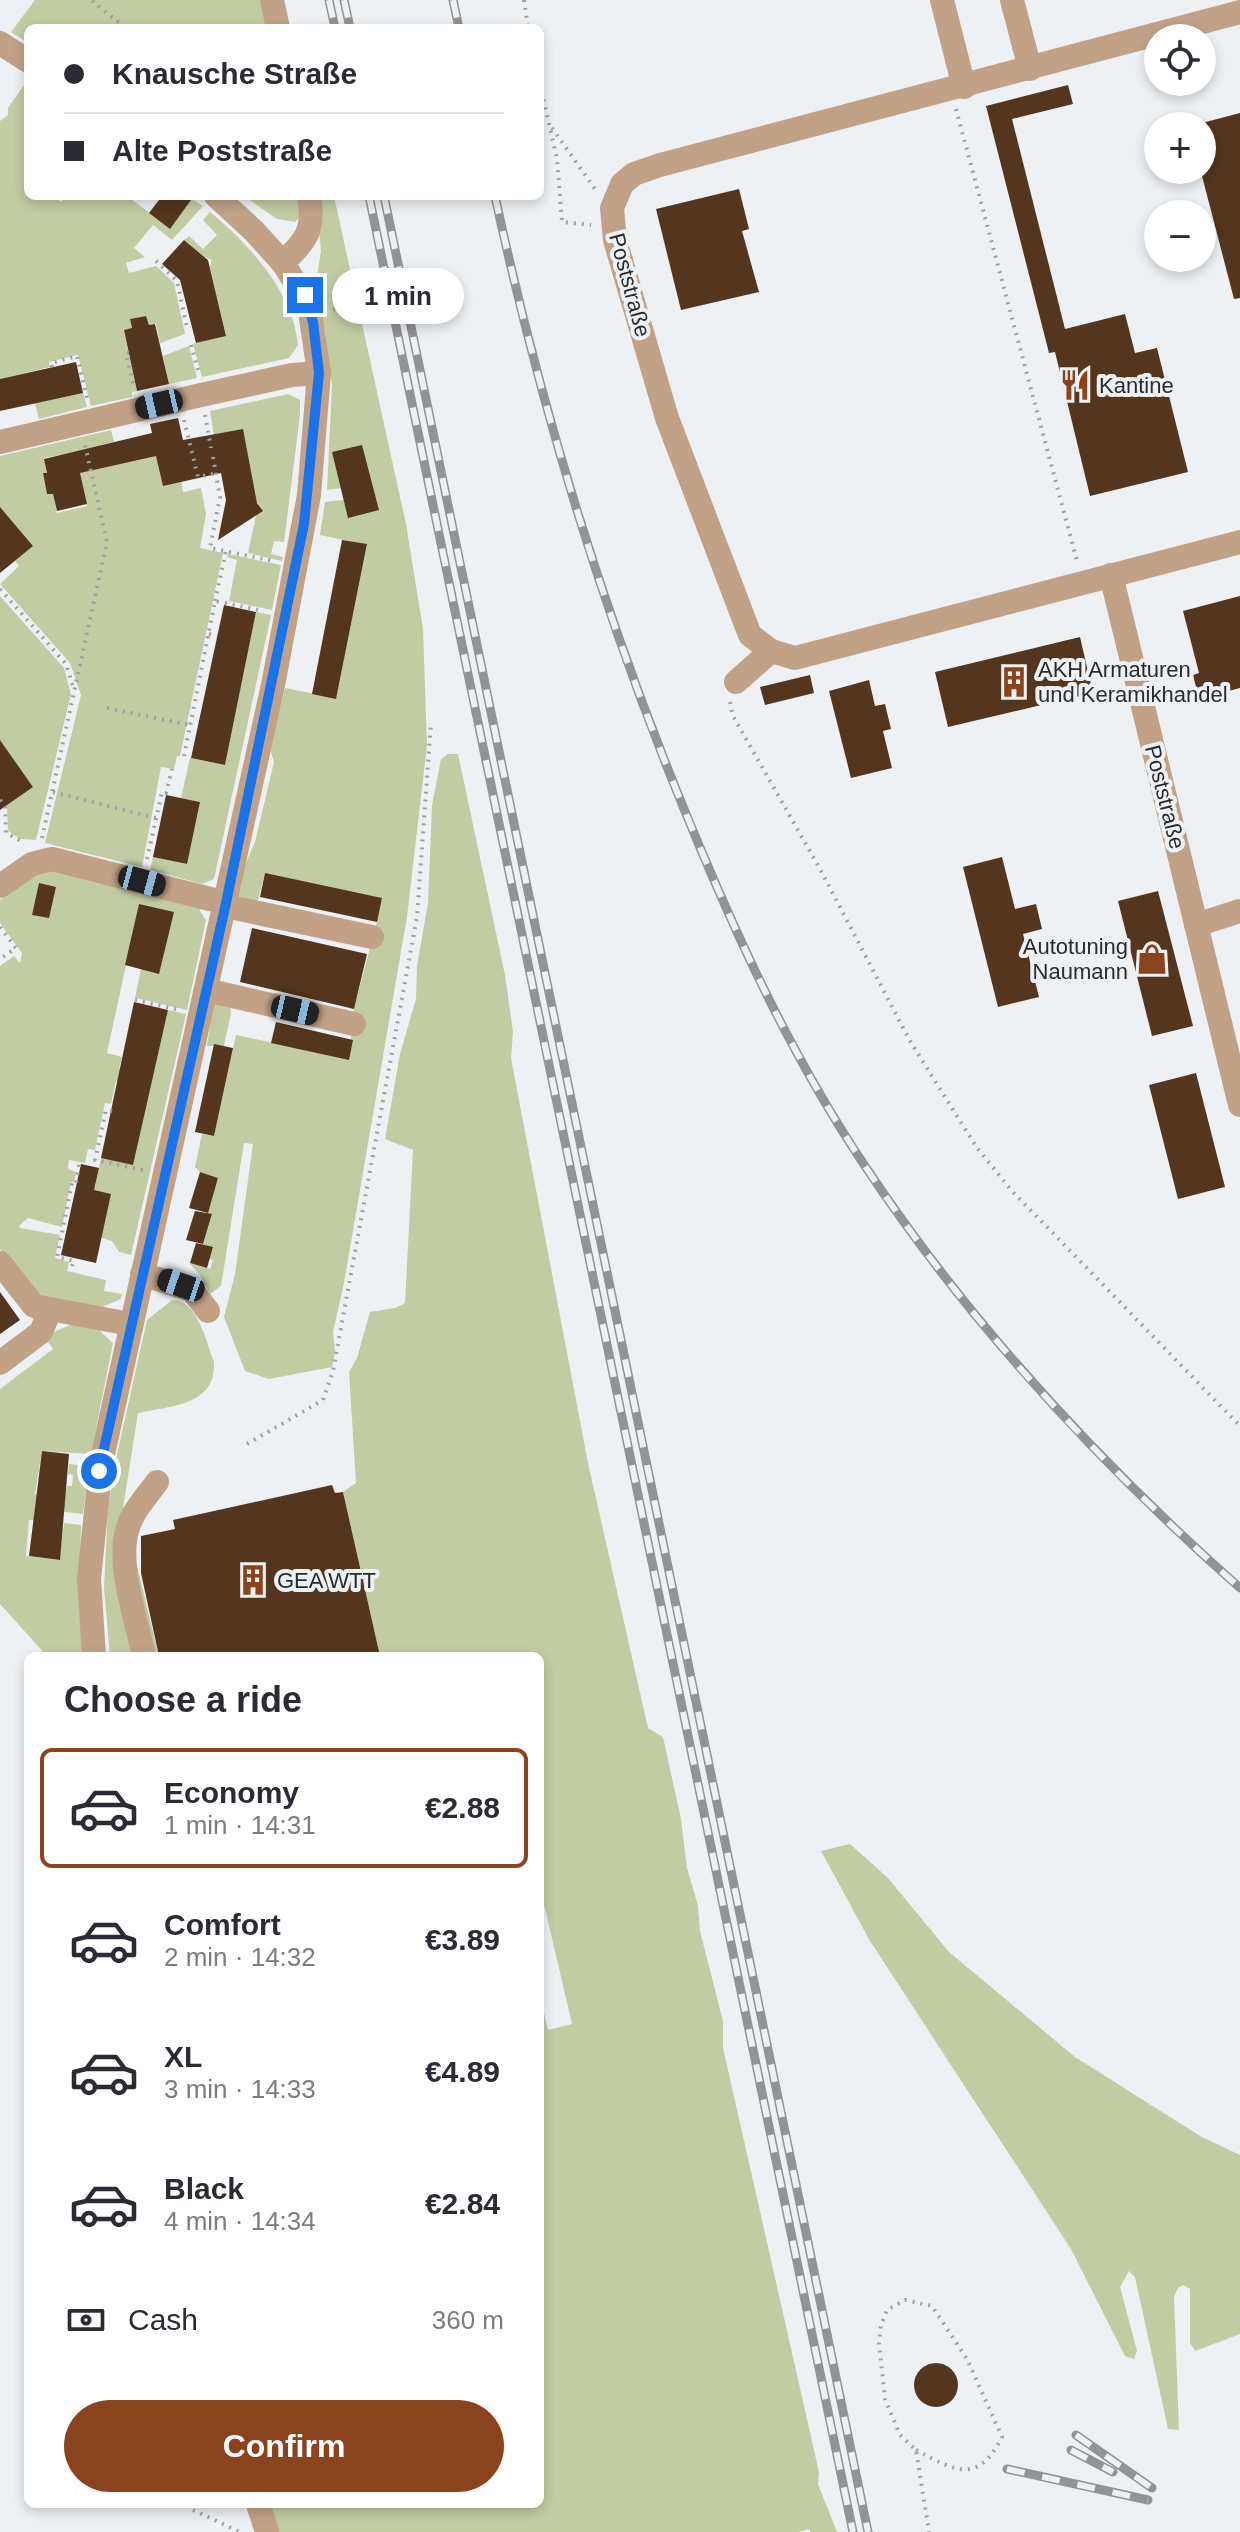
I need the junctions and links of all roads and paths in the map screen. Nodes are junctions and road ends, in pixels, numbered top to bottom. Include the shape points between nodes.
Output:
1 (272, 0) edge
2 (524, 0) edge
3 (942, 0) edge
4 (1012, 0) edge
5 (92, 1) edge
6 (1240, 12) edge
7 (121, 24) edge
8 (277, 24) edge
9 (527, 24) edge
10 (0, 43) edge
11 (24, 58) edge
12 (1030, 69) junction
13 (958, 88) junction
14 (544, 101) edge
15 (550, 126) junction
16 (220, 200) edge
17 (310, 200) edge
18 (613, 218) junction
19 (156, 261) dead end
20 (283, 263) junction
21 (364, 303) dead end
22 (311, 315) junction
23 (187, 328) dead end
24 (191, 345) dead end
25 (129, 353) dead end
26 (52, 367) dead end
27 (319, 373) junction
28 (179, 400) junction
29 (204, 403) junction
30 (140, 409) junction
31 (86, 422) junction
32 (0, 442) edge
33 (211, 448) dead end
34 (213, 457) dead end
35 (216, 473) junction
36 (1240, 542) edge
37 (226, 551) junction
38 (296, 566) junction
39 (1111, 575) junction
40 (1083, 583) junction
41 (0, 589) edge
42 (215, 601) junction
43 (286, 616) junction
44 (209, 634) junction
45 (217, 636) dead end
46 (771, 651) junction
47 (736, 682) joint
48 (75, 693) junction
49 (107, 708) dead end
50 (431, 723) dead end
51 (191, 724) junction
52 (198, 724) dead end
53 (184, 756) dead end
54 (172, 769) dead end
55 (53, 792) junction
56 (0, 800) edge
57 (156, 818) junction
58 (8, 835) dead end
59 (44, 859) junction
60 (142, 881) junction
61 (0, 886) edge
62 (225, 904) junction
63 (1240, 911) edge
64 (1196, 925) junction
65 (0, 927) edge
66 (372, 937) dead end
67 (0, 959) edge
68 (206, 990) junction
69 (135, 1000) dead end
70 (200, 1015) junction
71 (354, 1024) dead end
72 (1240, 1105) edge
73 (112, 1111) dead end
74 (79, 1165) dead end
75 (165, 1175) junction
76 (0, 1263) edge
77 (72, 1266) dead end
78 (142, 1274) junction
79 (50, 1310) junction
80 (208, 1311) dead end
81 (130, 1324) junction
82 (0, 1363) edge
83 (1240, 1426) edge
84 (247, 1444) dead end
85 (157, 1482) dead end
86 (94, 1652) edge
87 (143, 1652) edge
88 (916, 2450) junction
89 (259, 2508) edge
90 (193, 2510) dead end
91 (240, 2532) edge
92 (267, 2532) edge
93 (929, 2532) edge

1 - 8 street
2 - 9 path
3 - 13 street
4 - 12 street
5 - 7 path
6 - 12 street, Poststraße
10 - 11 street
12 - 13 street, Poststraße
13 - 18 street, Poststraße via 634,174 622,184
13 - 40 path
14 - 15 path
15 - 18 path
15 - 18 path via 562,222
16 - 20 street
17 - 20 street via 308,237
18 - 46 street, Poststraße via 667,418 750,635
19 - 23 path via 179,280
20 - 22 street via 305,295
21 - 22 path
22 - 27 street
24 - 29 path
25 - 30 path
26 - 31 path via 51,363 77,356
27 - 29 street via 292,375
27 - 38 street via 309,495
28 - 29 street
28 - 30 street
28 - 35 path via 198,477
29 - 33 path
30 - 31 street
31 - 32 street
31 - 48 path via 107,542
34 - 35 path
35 - 37 path via 220,497 210,548
36 - 39 street
37 - 38 path
37 - 42 path
38 - 43 street
39 - 40 street
39 - 64 street, Poststraße
40 - 46 street via 795,658
41 - 48 path via 66,664
42 - 43 path
42 - 44 path
43 - 62 street
44 - 45 path
44 - 51 path
46 - 47 street
47 - 83 path via 729,697 733,716 910,1041 977,1148 1012,1191
48 - 55 path
49 - 51 path
50 - 84 path via 417,917 333,1371 323,1400
51 - 52 path
51 - 53 path
54 - 57 path
55 - 57 path
55 - 59 path via 41,843
56 - 58 path
57 - 60 path
59 - 60 street
59 - 61 street
60 - 62 street
62 - 66 street
62 - 68 street
63 - 64 street
64 - 72 street, Poststraße
65 - 67 path via 16,948
68 - 70 street
68 - 71 street
69 - 70 path
70 - 75 street
73 - 75 path via 106,1110 95,1160
74 - 77 path via 57,1257 74,1261
75 - 78 street
76 - 79 street via 34,1306
78 - 80 street via 192,1290
78 - 81 street
79 - 81 street
79 - 82 street via 41,1332
81 - 86 street via 94,1508 89,1579
85 - 87 street via 136,1510 125,1539
88 - 88 path via 940,2464 980,2468 1002,2437 967,2359 932,2306 905,2300 887,2310 879,2343 885,2399 900,2435
88 - 93 path
89 - 92 street
90 - 91 path

